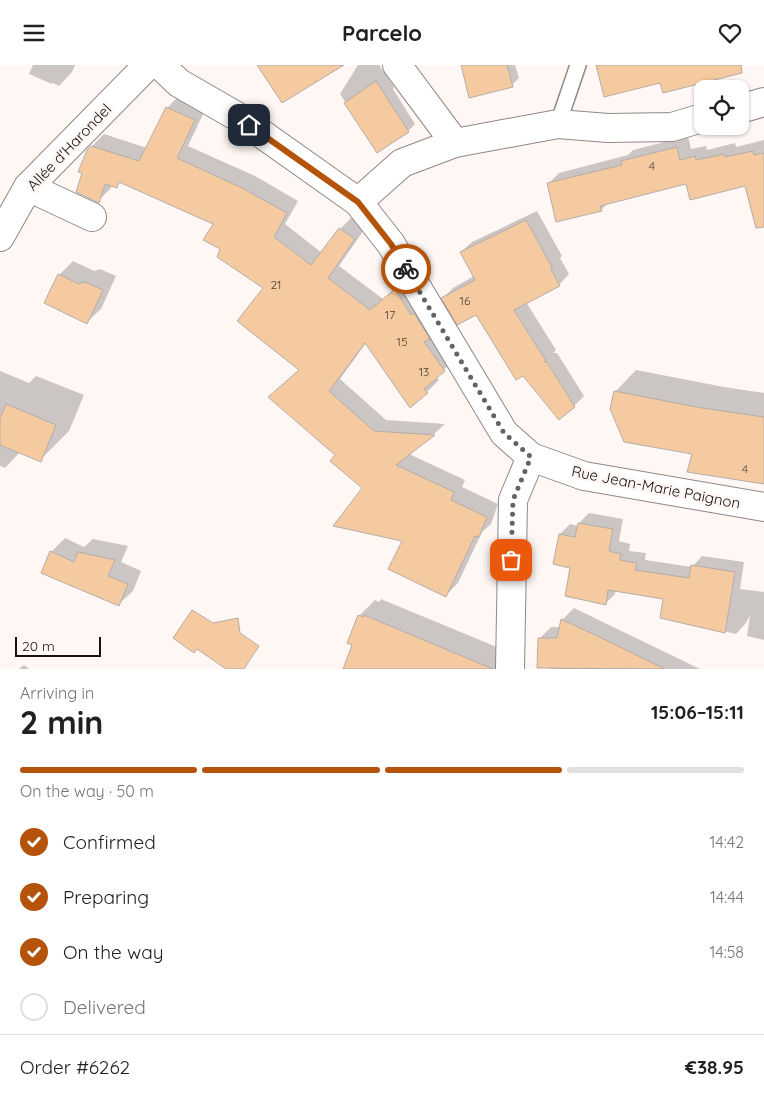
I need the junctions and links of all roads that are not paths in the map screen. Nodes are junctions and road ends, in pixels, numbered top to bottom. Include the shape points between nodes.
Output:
1 (148, 65) edge
2 (160, 65) edge
3 (397, 65) edge
4 (578, 65) edge
5 (764, 102) edge
6 (749, 106) edge
7 (694, 120) edge
8 (558, 123) junction
9 (455, 143) junction
10 (28, 187) junction
11 (358, 202) junction
12 (92, 217) dead end
13 (0, 237) edge
14 (531, 457) junction
15 (764, 507) edge
16 (510, 669) edge

1 - 10 street, Allée d'Harondel
2 - 11 street, Rue Jean-Marie Paignon via 179,83 238,117
3 - 9 street
4 - 8 lane
5 - 6 street
7 - 8 street via 672,127 608,128
8 - 9 street
9 - 11 street via 402,163
10 - 12 street
10 - 13 street, Allée d'Harondel
11 - 14 street, Rue Jean-Marie Paignon via 391,244 504,433
14 - 15 street, Rue Jean-Marie Paignon via 584,476
14 - 16 street via 513,500

